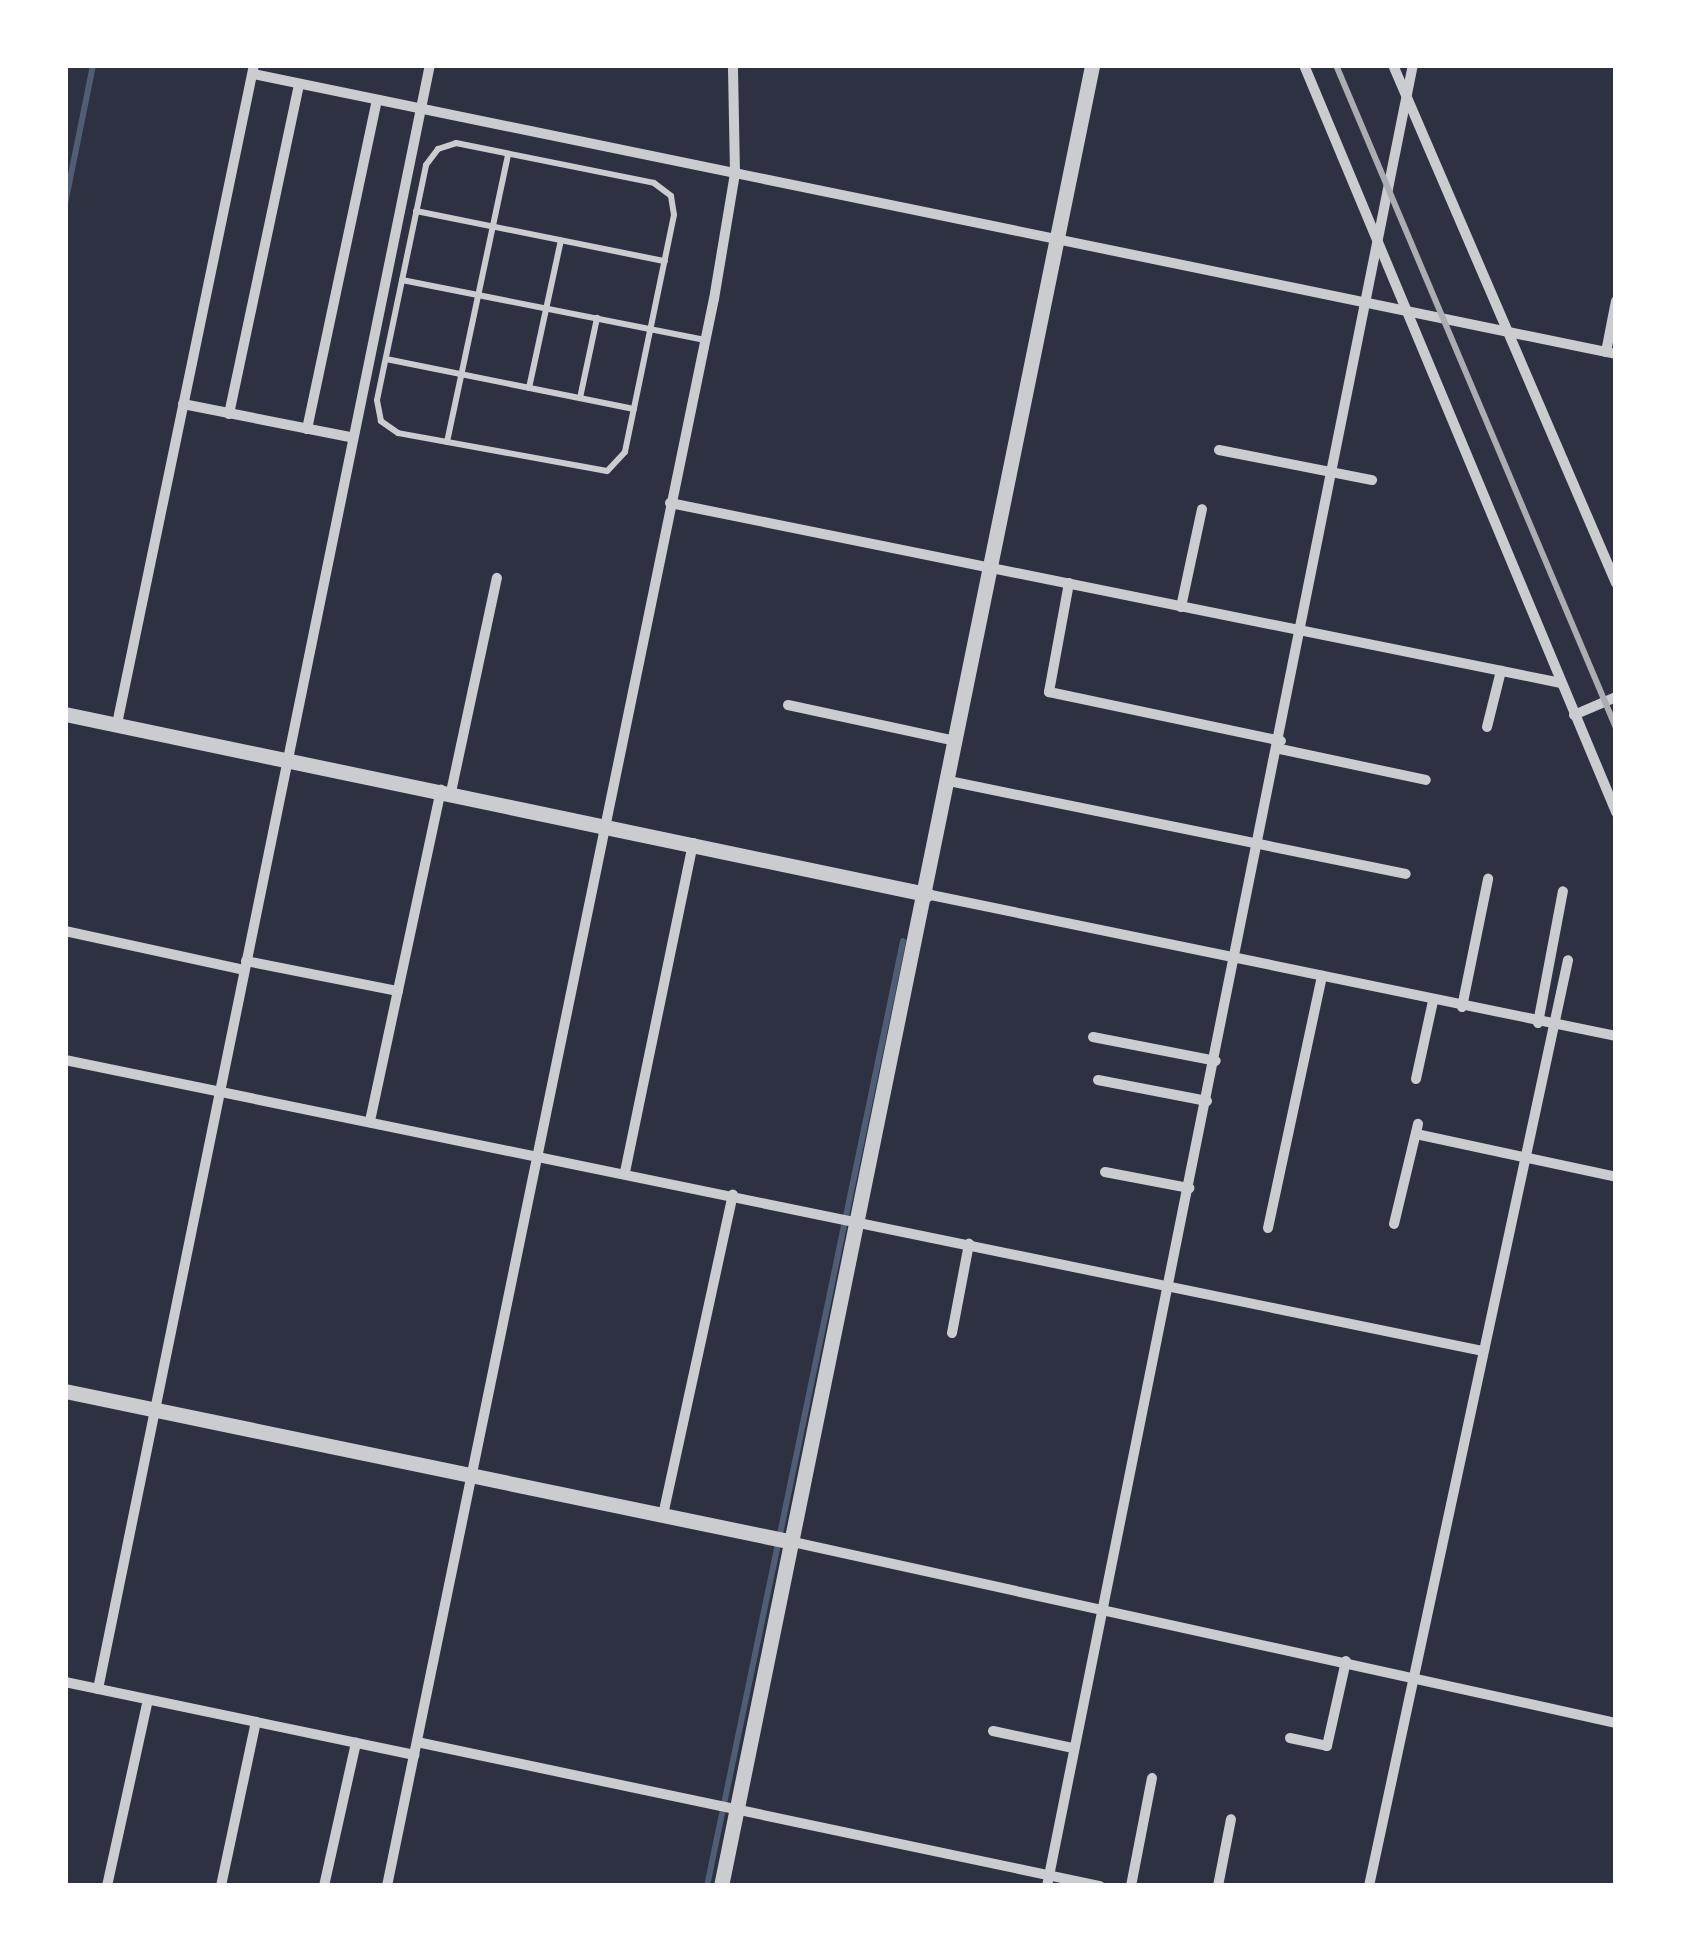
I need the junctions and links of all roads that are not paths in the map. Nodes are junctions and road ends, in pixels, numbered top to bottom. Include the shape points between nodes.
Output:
1 (430, 65) edge
2 (733, 65) edge
3 (1092, 65) edge
4 (1304, 65) edge
5 (1393, 65) edge
6 (1412, 65) edge
7 (254, 69) edge
8 (299, 84) junction
9 (377, 100) junction
10 (1408, 100) junction
11 (420, 110) junction
12 (508, 154) junction
13 (735, 173) junction
14 (416, 211) junction
15 (493, 226) junction
16 (1060, 239) junction
17 (561, 240) junction
18 (1379, 249) junction
19 (664, 260) junction
20 (402, 280) junction
21 (478, 295) junction
22 (1616, 301) edge
23 (1368, 304) junction
24 (546, 308) junction
25 (1408, 315) junction
26 (597, 318) junction
27 (651, 329) junction
28 (1506, 332) junction
29 (705, 340) junction
30 (1611, 353) edge
31 (386, 359) junction
32 (461, 374) junction
33 (529, 388) junction
34 (580, 398) junction
35 (184, 404) junction
36 (634, 409) junction
37 (230, 414) junction
38 (307, 429) junction
39 (350, 437) junction
40 (447, 442) junction
41 (1219, 450) dead end
42 (1334, 472) junction
43 (1372, 480) dead end
44 (670, 503) junction
45 (1202, 509) dead end
46 (993, 566) junction
47 (497, 578) dead end
48 (1069, 583) junction
49 (1616, 583) edge
50 (1181, 606) junction
51 (1304, 630) junction
52 (1501, 671) junction
53 (1561, 683) junction
54 (1616, 698) edge
55 (788, 705) dead end
56 (65, 714) edge
57 (1574, 715) junction
58 (117, 724) junction
59 (1487, 727) dead end
60 (957, 741) junction
61 (1280, 745) junction
62 (288, 758) junction
63 (1426, 780) dead end
64 (949, 781) junction
65 (446, 791) junction
66 (1616, 812) edge
67 (607, 826) junction
68 (693, 843) junction
69 (1260, 846) junction
70 (1406, 874) dead end
71 (1488, 879) dead end
72 (1564, 891) dead end
73 (926, 894) junction
74 (65, 931) edge
75 (1238, 958) junction
76 (1568, 960) dead end
77 (245, 966) junction
78 (1322, 976) junction
79 (398, 991) junction
80 (1433, 1000) junction
81 (1462, 1007) junction
82 (1538, 1023) junction
83 (1554, 1024) junction
84 (1093, 1036) dead end
85 (1616, 1036) edge
86 (65, 1060) edge
87 (1216, 1061) junction
88 (1416, 1079) dead end
89 (1098, 1080) dead end
90 (219, 1090) junction
91 (1207, 1101) junction
92 (370, 1121) junction
93 (536, 1156) junction
94 (1523, 1158) junction
95 (625, 1172) junction
96 (1105, 1172) dead end
97 (1616, 1177) edge
98 (1189, 1188) junction
99 (734, 1195) junction
100 (859, 1222) junction
101 (1394, 1224) dead end
102 (1268, 1228) dead end
103 (969, 1244) junction
104 (1168, 1285) junction
105 (952, 1333) dead end
106 (1483, 1351) junction
107 (65, 1391) edge
108 (154, 1410) junction
109 (470, 1476) junction
110 (663, 1515) junction
111 (793, 1542) junction
112 (1101, 1609) junction
113 (1346, 1662) junction
114 (1415, 1676) junction
115 (65, 1682) edge
116 (98, 1689) junction
117 (148, 1700) junction
118 (256, 1722) junction
119 (1616, 1722) edge
120 (993, 1731) dead end
121 (1290, 1738) dead end
122 (417, 1742) junction
123 (356, 1743) junction
124 (1072, 1748) junction
125 (414, 1755) junction
126 (1152, 1778) dead end
127 (736, 1811) junction
128 (1230, 1819) dead end
129 (1048, 1881) edge
130 (108, 1886) edge
131 (221, 1886) edge
132 (324, 1886) edge
133 (386, 1886) edge
134 (720, 1886) edge
135 (1100, 1886) edge
136 (1131, 1886) edge
137 (1218, 1886) edge
138 (1369, 1886) edge

1 - 11 street
2 - 13 street
3 - 16 street
4 - 18 street
5 - 10 street
6 - 10 street
7 - 8 street
7 - 35 street
8 - 9 street
8 - 37 street
9 - 11 street
9 - 38 street
10 - 18 street
10 - 28 street
11 - 13 street
11 - 39 street
12 - 14 lane via 456,143 438,149 426,165
12 - 15 lane
12 - 19 lane via 664,188 674,205
13 - 16 street
13 - 29 street
14 - 15 lane
14 - 20 lane
15 - 17 lane
15 - 21 lane
16 - 23 street
16 - 46 street
17 - 19 lane
17 - 24 lane
18 - 23 street
18 - 25 street
19 - 27 lane
20 - 21 lane
20 - 31 lane
21 - 24 lane
21 - 32 lane
22 - 30 street
23 - 25 street
23 - 42 street
24 - 26 lane
24 - 33 lane
25 - 28 street
25 - 53 street
26 - 27 lane
26 - 34 lane
27 - 29 lane
27 - 36 lane
28 - 30 street
28 - 49 street
29 - 44 street
31 - 32 lane
31 - 40 lane via 377,400 381,421 398,432
32 - 33 lane
32 - 40 lane
33 - 34 lane
34 - 36 lane
35 - 37 street
35 - 58 street
36 - 40 lane via 625,452 608,471
37 - 38 street
38 - 39 street
39 - 62 street
41 - 42 street
42 - 43 street
42 - 51 street
44 - 46 street
44 - 67 street
45 - 50 street
46 - 48 street
46 - 60 street
47 - 65 street
48 - 50 street
48 - 61 street via 1049,692
50 - 51 street
51 - 52 street
51 - 61 street
52 - 53 street
52 - 59 street
53 - 57 street
54 - 57 street
55 - 60 street
56 - 58 street
57 - 66 street
58 - 62 street
60 - 64 street
61 - 63 street
61 - 69 street
62 - 65 street
62 - 77 street
64 - 69 street
64 - 73 street
65 - 67 street
65 - 79 street
67 - 68 street
67 - 93 street
68 - 73 street
68 - 95 street
69 - 70 street
69 - 75 street
71 - 81 street
72 - 82 street
73 - 75 street
73 - 100 street
74 - 77 street
75 - 78 street
75 - 87 street
76 - 83 street
77 - 79 street
77 - 90 street
78 - 80 street
78 - 102 street
79 - 92 street
80 - 81 street
80 - 88 street
81 - 82 street
82 - 83 street
83 - 85 street
83 - 94 street
84 - 87 street
86 - 90 street
87 - 91 street
89 - 91 street
90 - 92 street
90 - 108 street
91 - 98 street
92 - 93 street
93 - 95 street
93 - 109 street
94 - 97 street
94 - 101 street via 1417,1129
94 - 106 street
95 - 99 street
96 - 98 street
98 - 104 street
99 - 100 street
99 - 110 street
100 - 103 street
100 - 111 street
103 - 104 street
103 - 105 street
104 - 106 street
104 - 112 street
106 - 114 street
107 - 108 street
108 - 109 street
108 - 116 street
109 - 110 street
109 - 122 street
110 - 111 street
111 - 112 street
111 - 127 street
112 - 113 street
112 - 124 street
113 - 114 street
113 - 121 street via 1328,1746
114 - 119 street
114 - 138 street
115 - 116 street
116 - 117 street
117 - 118 street
117 - 130 street
118 - 123 street
118 - 131 street
120 - 124 street
122 - 125 street
122 - 127 street
123 - 125 street
123 - 132 street
124 - 129 street
125 - 133 street
126 - 136 street
127 - 129 street
127 - 134 street
128 - 137 street
129 - 135 street

